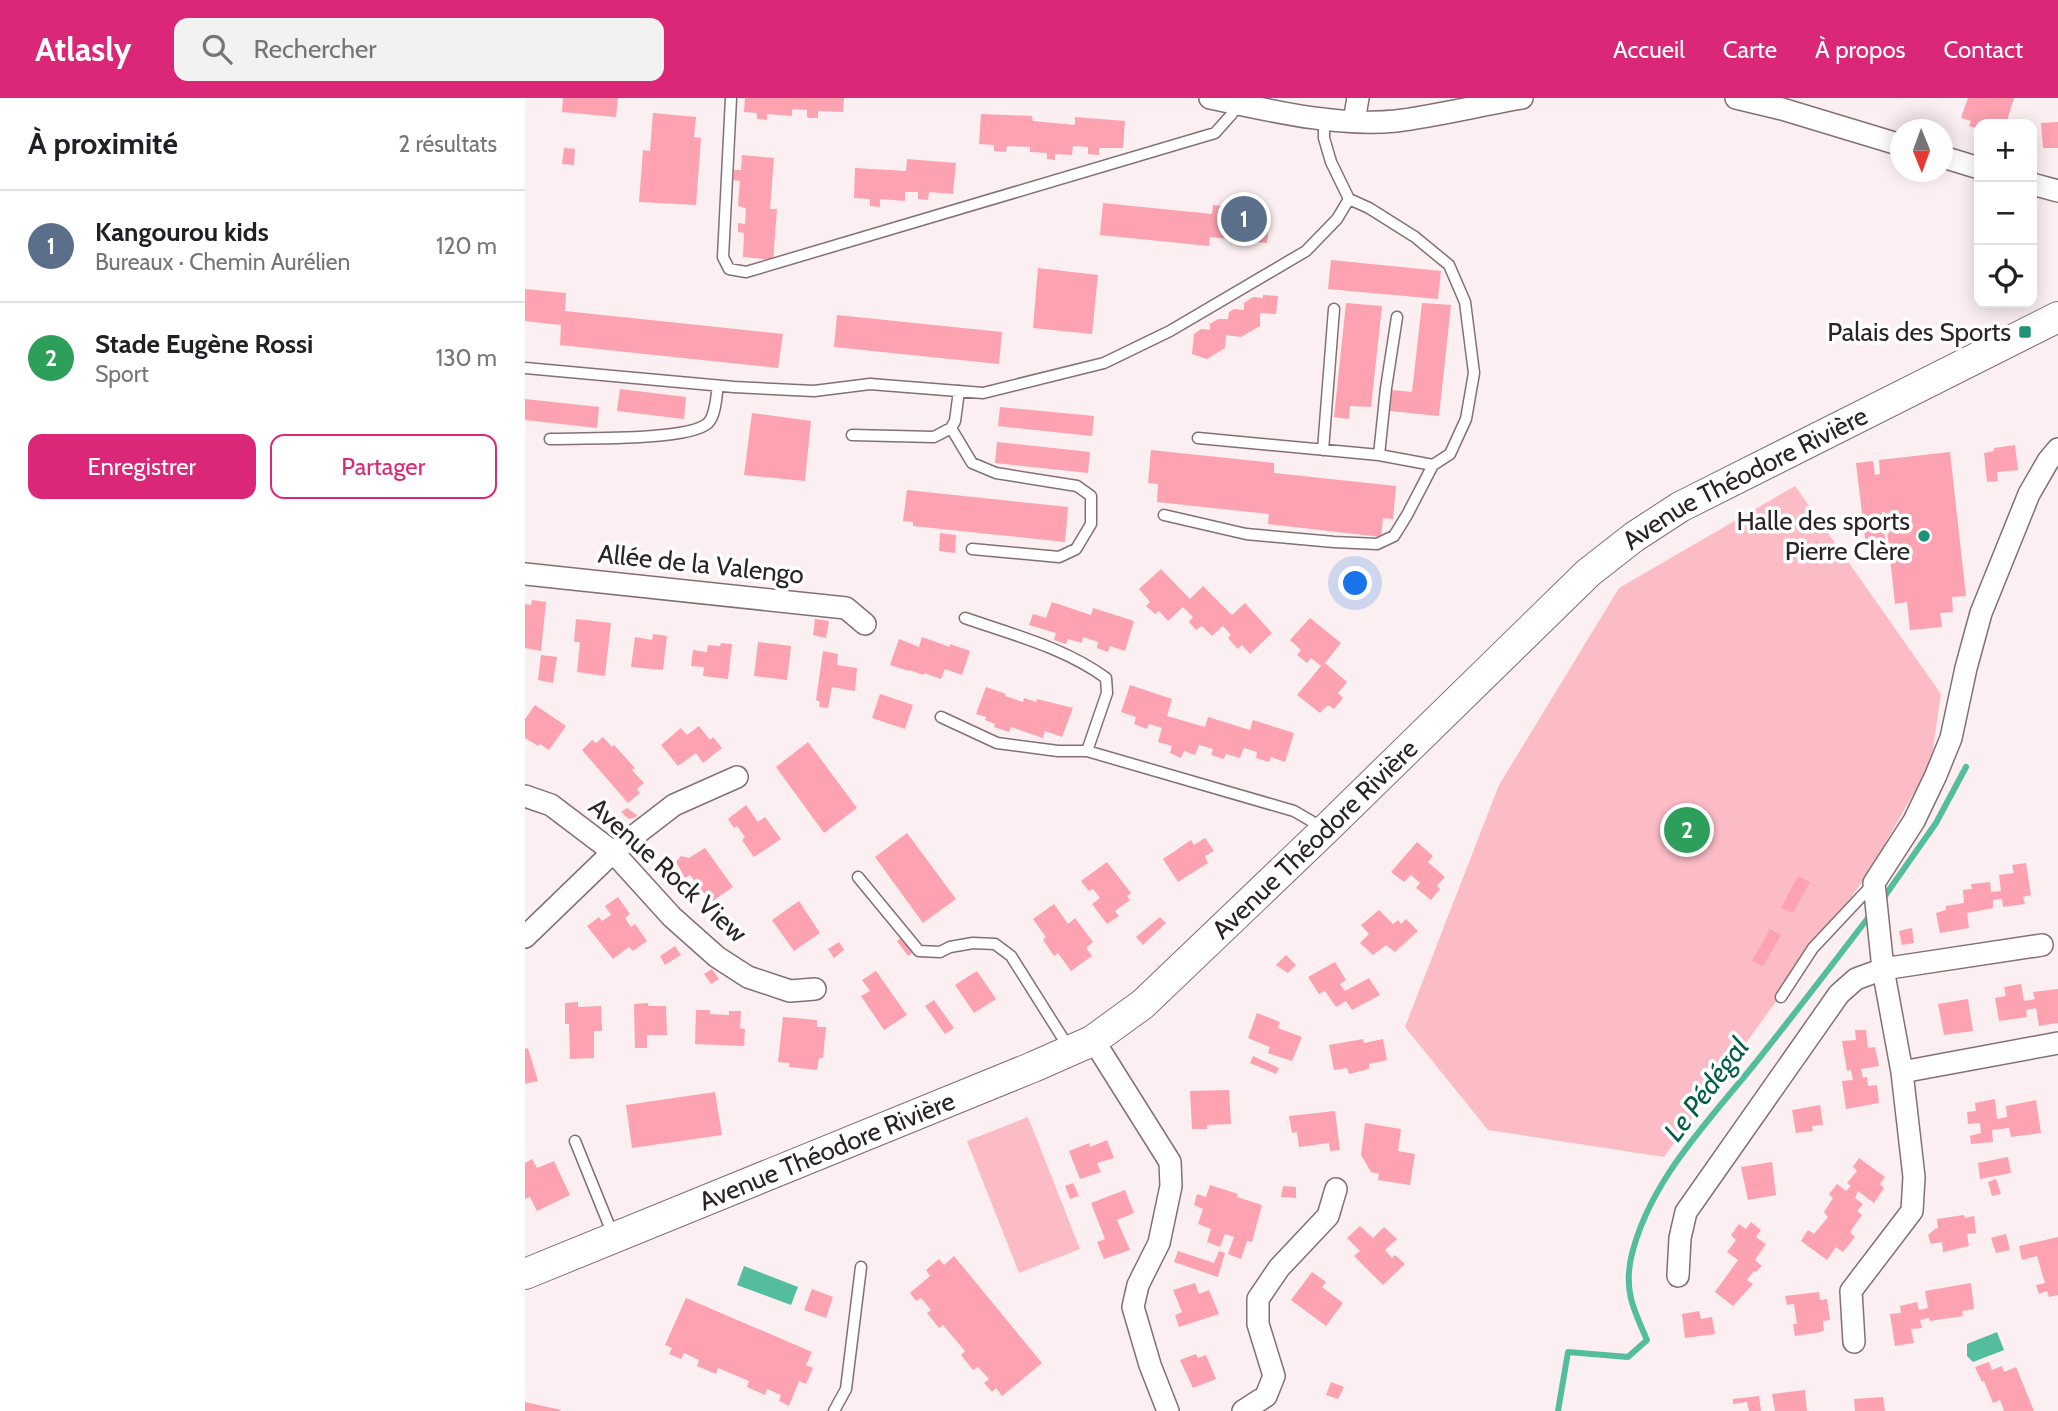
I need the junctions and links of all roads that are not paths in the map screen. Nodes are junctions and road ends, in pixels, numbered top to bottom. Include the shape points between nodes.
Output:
1 (731, 98) edge
2 (1210, 98) edge
3 (1358, 98) edge
4 (1522, 98) edge
5 (1736, 98) edge
6 (1239, 104) junction
7 (1784, 104) edge
8 (1324, 119) junction
9 (1354, 121) junction
10 (1890, 141) edge
11 (1953, 160) edge
12 (1974, 166) edge
13 (2037, 185) edge
14 (2058, 191) edge
15 (1349, 199) junction
16 (1334, 309) dead end
17 (2057, 316) edge
18 (1397, 317) dead end
19 (525, 368) edge
20 (718, 386) junction
21 (960, 391) junction
22 (950, 428) junction
23 (852, 435) dead end
24 (1198, 438) dead end
25 (550, 439) dead end
26 (2058, 449) edge
27 (1324, 450) junction
28 (1379, 455) junction
29 (1433, 465) junction
30 (1164, 515) dead end
31 (972, 549) dead end
32 (525, 574) edge
33 (965, 618) dead end
34 (865, 624) dead end
35 (941, 717) dead end
36 (1087, 751) junction
37 (737, 777) dead end
38 (525, 796) edge
39 (1326, 830) junction
40 (613, 852) junction
41 (858, 877) dead end
42 (1874, 883) junction
43 (525, 937) edge
44 (2042, 944) dead end
45 (1883, 970) junction
46 (815, 989) dead end
47 (1781, 997) dead end
48 (2058, 1043) edge
49 (1081, 1046) junction
50 (1902, 1072) junction
51 (575, 1141) dead end
52 (1336, 1189) dead end
53 (614, 1237) junction
54 (861, 1267) dead end
55 (525, 1274) edge
56 (1678, 1276) dead end
57 (1854, 1342) dead end
58 (834, 1411) edge
59 (1168, 1411) edge
60 (1243, 1411) edge

1 - 6 lane via 723,257 729,269 746,272 1215,133
2 - 6 street
3 - 9 street
4 - 9 street via 1395,121
5 - 7 street
6 - 8 street
7 - 10 street
8 - 9 street
8 - 15 lane via 1324,138
11 - 12 street
13 - 14 street
15 - 21 lane via 1306,251 1170,331 1104,363 983,393
15 - 29 lane via 1415,237 1448,265 1465,302 1474,373 1466,419 1450,454
16 - 27 lane
17 - 39 main road, Avenue Théodore Rivière via 1680,508 1634,537 1588,573
18 - 28 lane
19 - 20 lane
20 - 21 lane via 814,390 870,384
20 - 25 lane via 708,424 685,433
21 - 22 lane
22 - 23 lane via 935,437
22 - 31 lane via 972,463 996,473 1077,486 1091,496 1091,524 1076,549 1059,558
24 - 27 lane
26 - 42 street via 2029,494 1981,613 1951,738 1936,775 1914,821
27 - 28 lane
28 - 29 lane
29 - 30 lane via 1394,536 1377,544 1246,534
32 - 34 street, Allée de la Valengo via 846,608
33 - 36 lane via 1048,646 1106,678 1107,693
35 - 36 lane via 997,743
36 - 39 lane via 1294,811
37 - 40 street via 674,806
38 - 40 street, Avenue Rock View via 551,805
39 - 49 main road, Avenue Théodore Rivière via 1143,1003
40 - 43 street
40 - 46 street, Avenue Rock View via 672,918 717,957 748,978 790,991
41 - 49 lane via 919,951 995,944 1011,956 1063,1041
42 - 45 street
42 - 47 lane via 1813,948
44 - 45 street
45 - 50 street
45 - 56 street via 1856,979 1839,994 1686,1212
48 - 50 street
49 - 53 main road, Avenue Théodore Rivière
49 - 59 street via 1099,1049 1170,1162 1171,1186 1159,1244 1138,1285 1133,1307
50 - 57 street via 1914,1177 1912,1211 1851,1291
51 - 53 lane
52 - 60 street via 1328,1216 1279,1268 1258,1299 1258,1324 1275,1376 1266,1395
53 - 55 main road, Avenue Théodore Rivière
54 - 58 lane via 846,1389

